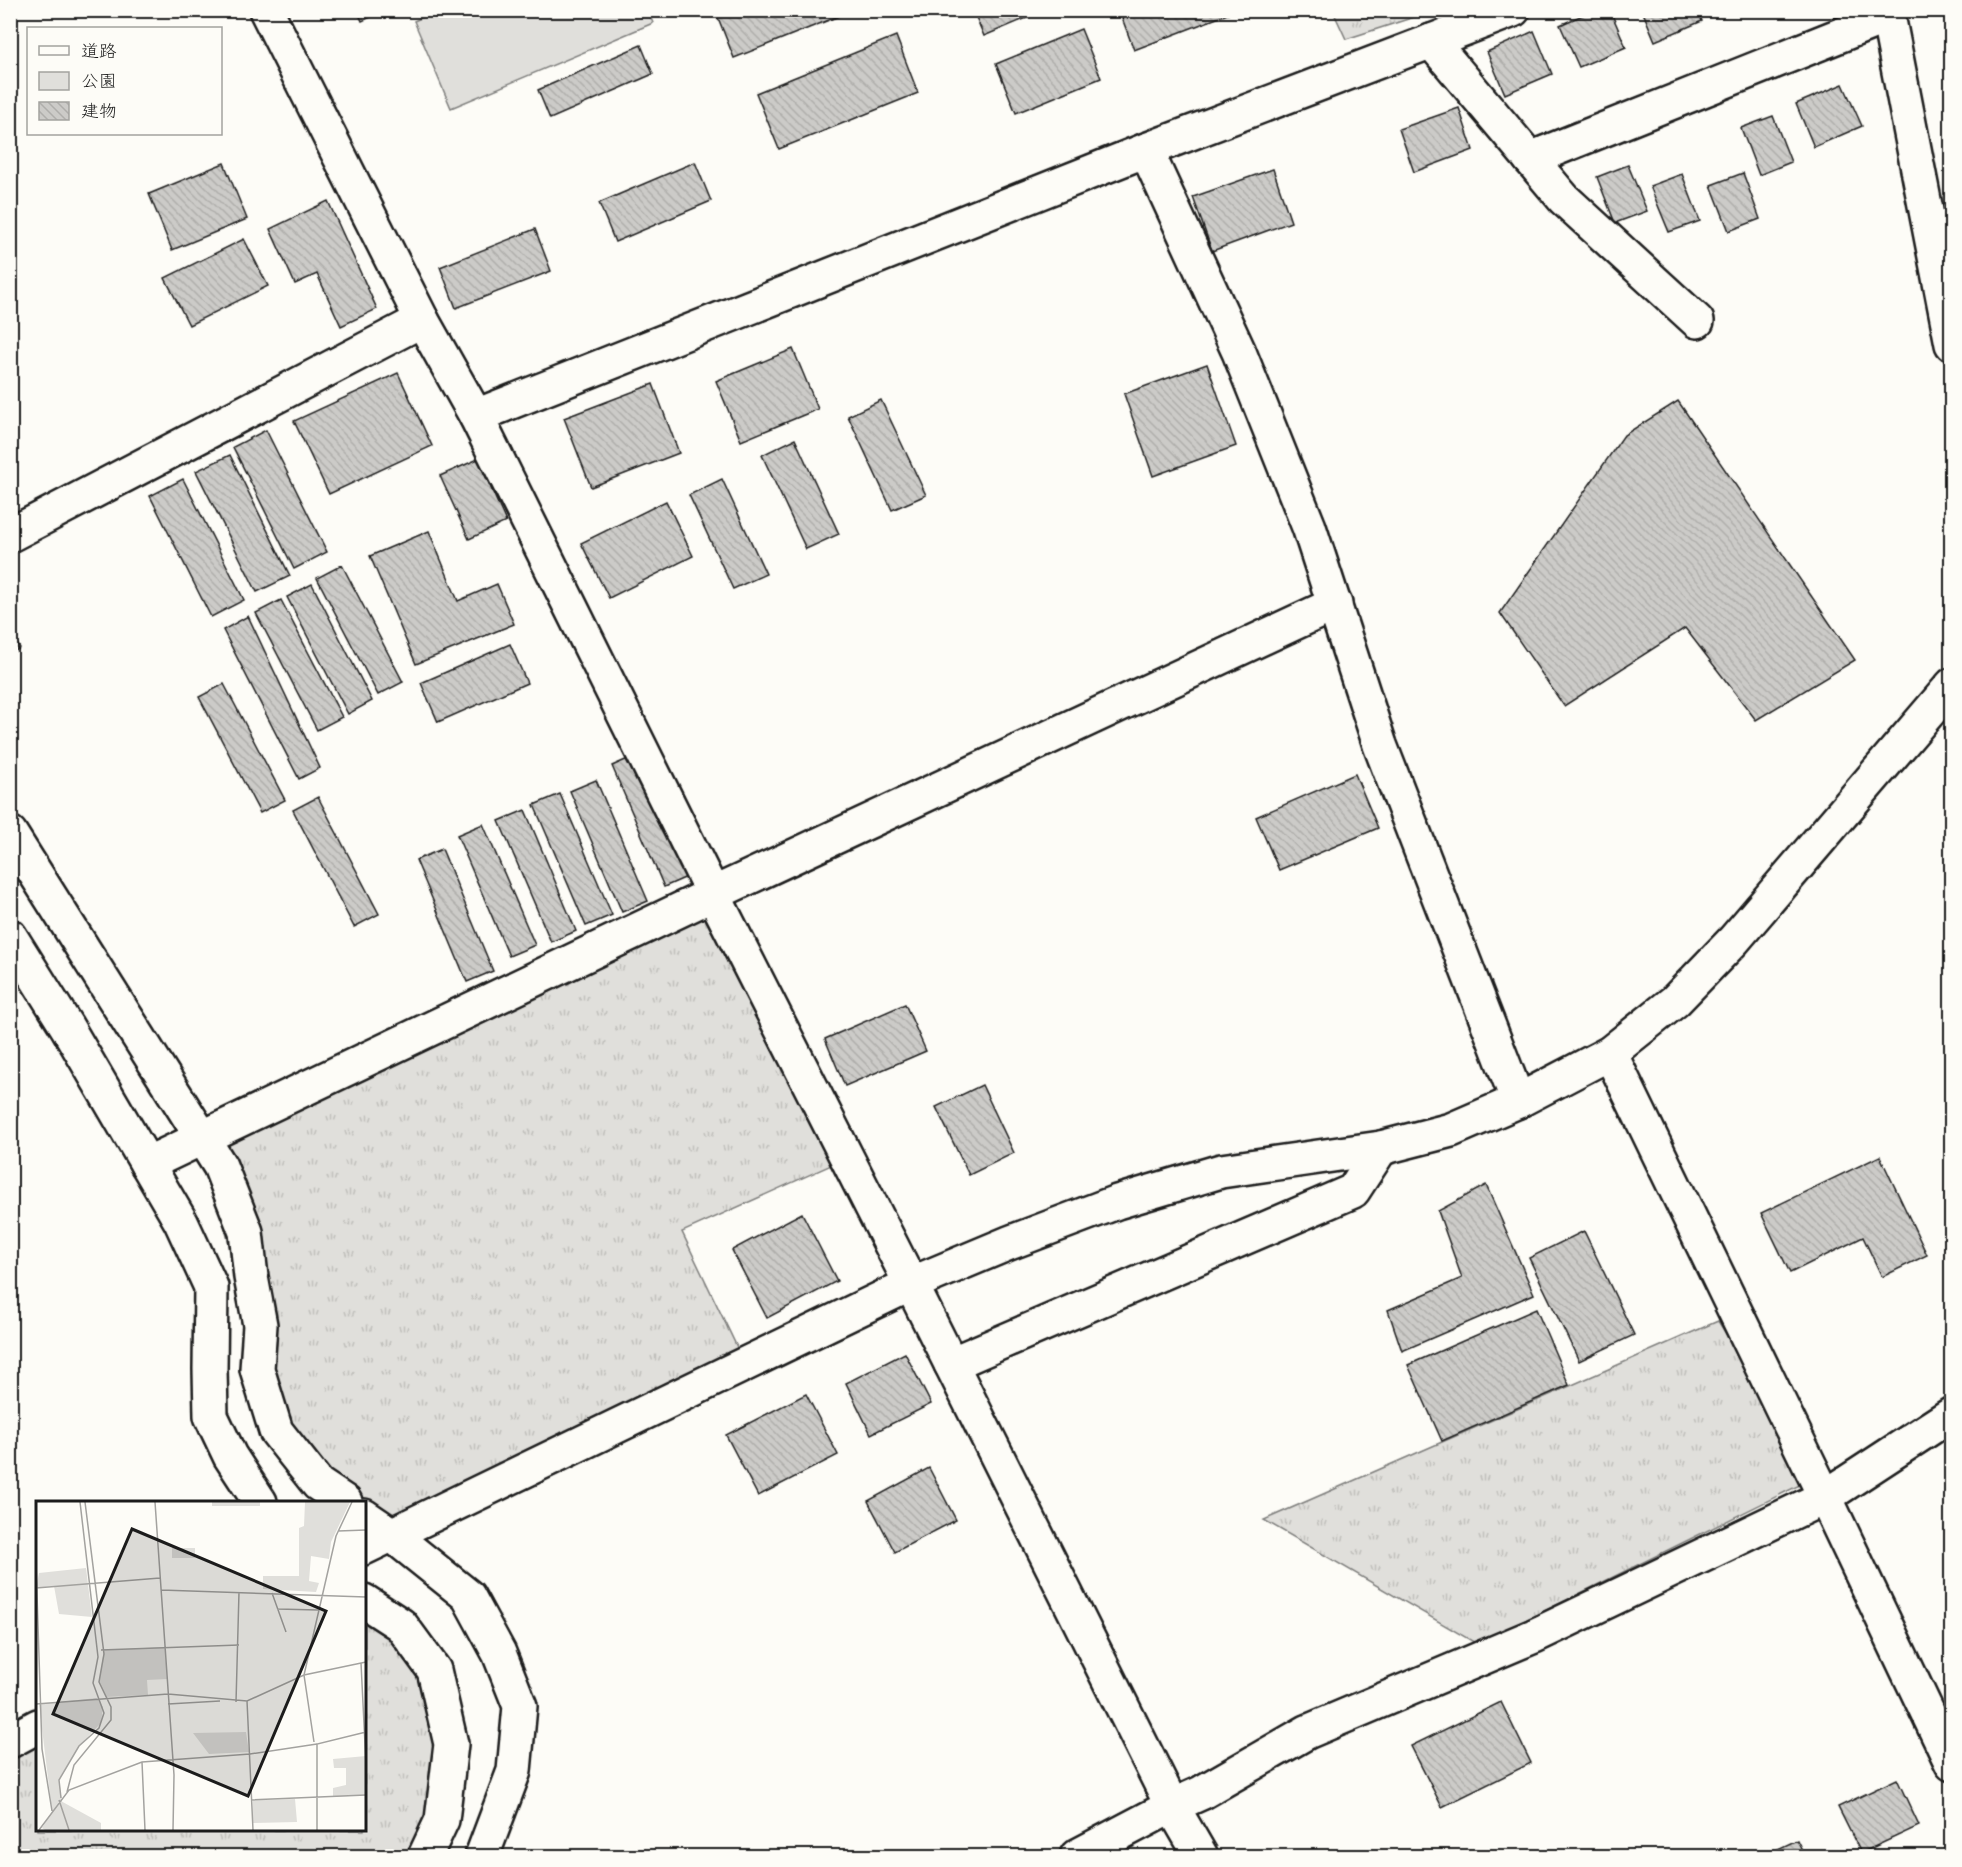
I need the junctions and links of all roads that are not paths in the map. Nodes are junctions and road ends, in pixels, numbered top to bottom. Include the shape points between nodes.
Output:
1 (266, 10) edge
2 (1513, 10) edge
3 (1888, 13) edge
4 (1431, 41) junction
5 (1146, 150) junction
6 (1530, 159) junction
7 (422, 320) junction
8 (1697, 321) dead end
9 (1952, 344) edge
10 (476, 416) junction
11 (10, 535) edge
12 (1335, 604) junction
13 (1952, 685) edge
14 (10, 833) edge
15 (713, 894) junction
16 (10, 936) edge
17 (1610, 1053) junction
18 (1518, 1101) junction
19 (202, 1137) junction
20 (1381, 1148) junction
21 (147, 1164) junction
22 (911, 1284) junction
23 (951, 1364) junction
24 (1952, 1414) edge
25 (1825, 1497) junction
26 (259, 1501) edge
27 (342, 1501) edge
28 (366, 1520) edge
29 (378, 1541) edge
30 (366, 1602) edge
31 (36, 1727) edge
32 (10, 1741) edge
33 (1952, 1764) edge
34 (1172, 1806) junction
35 (425, 1857) edge
36 (482, 1857) edge
37 (1077, 1857) edge
38 (1201, 1857) edge

1 - 7 street
2 - 4 street
3 - 6 street
3 - 9 street
4 - 5 street
4 - 6 street
5 - 10 street
5 - 12 street via 1239,352
6 - 8 street via 1564,199
7 - 10 street
7 - 11 street
10 - 15 street
12 - 15 street
12 - 18 street via 1380,745
13 - 17 street via 1734,940 1675,1000
14 - 19 street
15 - 19 street
15 - 22 street
16 - 21 street
17 - 18 street
17 - 25 street
18 - 20 street via 1451,1130
19 - 21 street
19 - 27 street via 220,1166 246,1232 260,1325 257,1369 276,1431 318,1484
20 - 22 street via 1210,1174 1118,1202
20 - 23 street via 1353,1191
21 - 26 street via 181,1222 211,1287 211,1416 230,1456
22 - 23 street
22 - 29 street
23 - 34 street
24 - 25 street
25 - 33 street
25 - 34 street via 1533,1636 1307,1732
28 - 29 street
29 - 36 street via 468,1596 499,1653 520,1706 514,1771
30 - 35 street via 401,1625 434,1670 451,1744 442,1820
31 - 32 street
34 - 37 street
34 - 38 street

